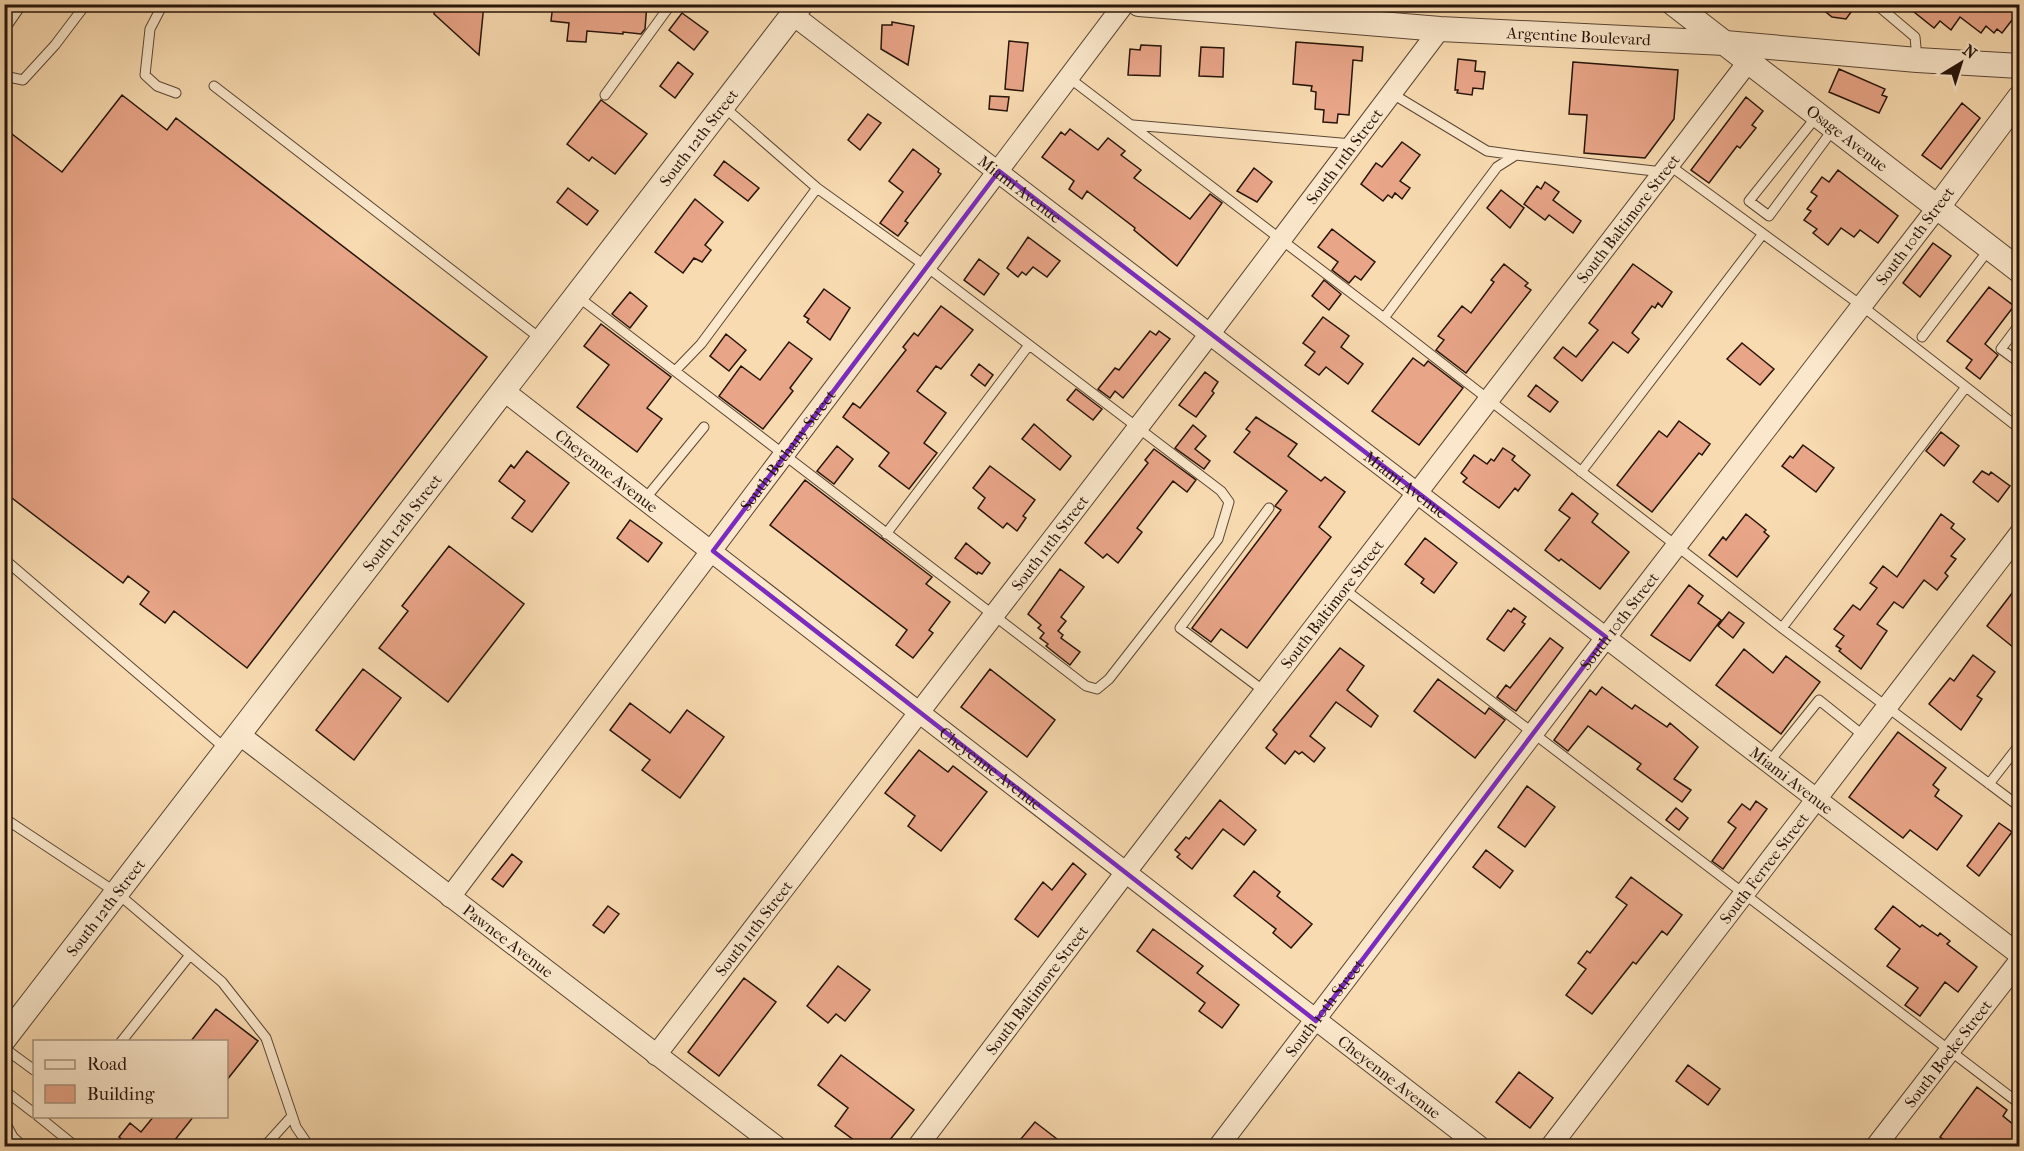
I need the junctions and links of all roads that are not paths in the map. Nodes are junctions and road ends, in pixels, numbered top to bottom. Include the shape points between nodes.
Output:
1 (22, 4) edge
2 (86, 4) edge
3 (163, 4) edge
4 (671, 4) edge
5 (1124, 4) edge
6 (1139, 4) edge
7 (1674, 4) edge
8 (1876, 4) edge
9 (797, 10) edge
10 (1440, 29) junction
11 (4, 30) edge
12 (1725, 43) junction
13 (1917, 60) junction
14 (1748, 62) junction
15 (2019, 66) edge
16 (4, 76) edge
17 (1068, 77) junction
18 (214, 86) dead end
19 (176, 93) dead end
20 (1391, 93) junction
21 (605, 94) dead end
22 (723, 106) junction
23 (2017, 107) edge
24 (1826, 122) junction
25 (1133, 125) junction
26 (1353, 144) junction
27 (1487, 151) junction
28 (1516, 155) junction
29 (1497, 167) junction
30 (1666, 169) junction
31 (999, 171) junction
32 (817, 188) junction
33 (1937, 207) junction
34 (1762, 235) junction
35 (1281, 239) junction
36 (1990, 248) junction
37 (927, 267) junction
38 (2019, 272) edge
39 (577, 296) junction
40 (1862, 306) junction
41 (1384, 318) junction
42 (2019, 332) edge
43 (1210, 333) junction
44 (1922, 337) dead end
45 (543, 340) junction
46 (1029, 345) junction
47 (2019, 363) edge
48 (675, 370) junction
49 (1966, 387) junction
50 (504, 391) junction
51 (1489, 399) junction
52 (704, 427) dead end
53 (1138, 428) junction
54 (2019, 429) edge
55 (785, 456) junction
56 (1581, 472) junction
57 (1418, 492) junction
58 (645, 499) junction
59 (1269, 508) dead end
60 (2019, 533) edge
61 (886, 534) junction
62 (1677, 546) junction
63 (713, 551) junction
64 (4, 559) edge
65 (1344, 589) junction
66 (993, 617) junction
67 (1782, 628) junction
68 (1606, 637) junction
69 (1264, 691) junction
70 (1886, 707) junction
71 (920, 713) junction
72 (1534, 732) junction
73 (1864, 736) junction
74 (234, 743) junction
75 (2019, 744) edge
76 (1769, 762) junction
77 (1989, 784) junction
78 (1816, 798) junction
79 (2019, 807) edge
80 (4, 818) edge
81 (1126, 872) junction
82 (117, 893) junction
83 (1744, 893) junction
84 (450, 897) junction
85 (190, 955) junction
86 (2019, 957) edge
87 (1316, 1021) junction
88 (4, 1039) edge
89 (122, 1040) edge
90 (4, 1048) edge
91 (1950, 1051) junction
92 (656, 1055) junction
93 (33, 1069) edge
94 (4, 1090) edge
95 (2019, 1104) edge
96 (33, 1112) edge
97 (292, 1116) junction
98 (40, 1118) edge
99 (4, 1120) edge
100 (23, 1146) edge
101 (75, 1146) edge
102 (265, 1146) edge
103 (309, 1146) edge
104 (776, 1146) edge
105 (918, 1146) edge
106 (1219, 1146) edge
107 (1479, 1146) edge
108 (1551, 1146) edge
109 (1876, 1146) edge

1 - 11 lane
2 - 16 lane via 23,80
3 - 19 lane via 150,29 145,75 157,86
4 - 21 lane
5 - 17 street, South Bethany Street
6 - 10 street, Argentine Boulevard
7 - 12 street, Osage Avenue
8 - 13 lane via 1916,37
9 - 22 street, South 12th Street
9 - 31 street, Miami Avenue
10 - 12 street, Argentine Boulevard
10 - 20 street, South 11th Street
12 - 13 street, Argentine Boulevard
12 - 14 street, Osage Avenue
13 - 15 street, Argentine Boulevard
14 - 24 street, Osage Avenue
14 - 30 street, South Baltimore Street
17 - 25 lane
17 - 31 street, South Bethany Street
18 - 45 lane
20 - 26 street, South 11th Street
20 - 27 lane
22 - 32 lane
22 - 39 street, South 12th Street
23 - 33 street, South 10th Street
24 - 24 lane via 1768,216 1749,201
24 - 33 street, Osage Avenue
25 - 26 lane
25 - 35 lane
26 - 35 street, South 11th Street
27 - 28 lane
27 - 29 lane
28 - 29 lane
28 - 30 lane
29 - 41 lane
30 - 34 lane
30 - 51 street, South Baltimore Street
31 - 37 street, South Bethany Street
31 - 43 street, Miami Avenue
32 - 37 lane
32 - 48 lane via 701,344
33 - 36 street, Osage Avenue
33 - 40 street, South 10th Street
34 - 40 lane
34 - 56 lane
35 - 41 lane
35 - 43 street, South 11th Street
36 - 38 street, Osage Avenue
36 - 44 lane
37 - 46 lane
37 - 55 street, South Bethany Street
39 - 45 street, South 12th Street
39 - 48 lane
40 - 49 lane
40 - 62 street, South 10th Street
41 - 51 lane
42 - 47 lane via 2016,329 2001,349
43 - 53 street, South 11th Street
43 - 57 street, Miami Avenue
45 - 50 street, South 12th Street
46 - 53 lane
46 - 61 lane
48 - 55 lane
49 - 54 lane
49 - 67 lane
50 - 58 street, Cheyenne Avenue
50 - 74 street, South 12th Street
51 - 56 lane
51 - 57 street, South Baltimore Street
52 - 58 lane
53 - 66 street, South 11th Street
53 - 66 lane via 1229,501 1218,539 1109,679 1097,689 1086,686
55 - 61 lane
55 - 63 street, South Bethany Street
56 - 62 lane
57 - 65 street, South Baltimore Street
57 - 68 street, Miami Avenue
58 - 63 street, Cheyenne Avenue
59 - 69 lane via 1180,628
60 - 70 street, South Ferree Street
61 - 66 lane
62 - 67 lane
62 - 68 street, South 10th Street
63 - 71 street, Cheyenne Avenue
63 - 84 street, South Bethany Street
64 - 74 lane
65 - 69 street, South Baltimore Street
65 - 72 lane
66 - 71 street, South 11th Street
67 - 70 lane
68 - 72 street, South 10th Street
68 - 76 street, Miami Avenue
69 - 81 street, South Baltimore Street
70 - 73 street, South Ferree Street
70 - 77 lane
71 - 81 street, Cheyenne Avenue
71 - 92 street, South 11th Street
72 - 83 lane
72 - 87 street, South 10th Street
73 - 76 lane via 1819,699
73 - 78 street, South Ferree Street
74 - 82 street, South 12th Street
74 - 84 street, Pawnee Avenue
75 - 77 lane
76 - 78 street, Miami Avenue
77 - 79 lane
78 - 83 street, South Ferree Street
78 - 86 street, Miami Avenue
80 - 82 lane
81 - 87 street, Cheyenne Avenue
81 - 105 street, South Baltimore Street
82 - 85 lane
82 - 88 street, South 12th Street
83 - 91 lane
83 - 108 street, South Ferree Street
84 - 92 street, Pawnee Avenue
85 - 89 lane
85 - 97 lane via 222,982 266,1038
86 - 91 street, South Boeke Street
87 - 106 street, South 10th Street
87 - 107 street, Cheyenne Avenue
90 - 93 lane
91 - 95 lane
91 - 109 street, South Boeke Street
92 - 104 street, Pawnee Avenue
94 - 96 lane
97 - 102 lane
97 - 103 lane
98 - 101 lane
99 - 100 lane

